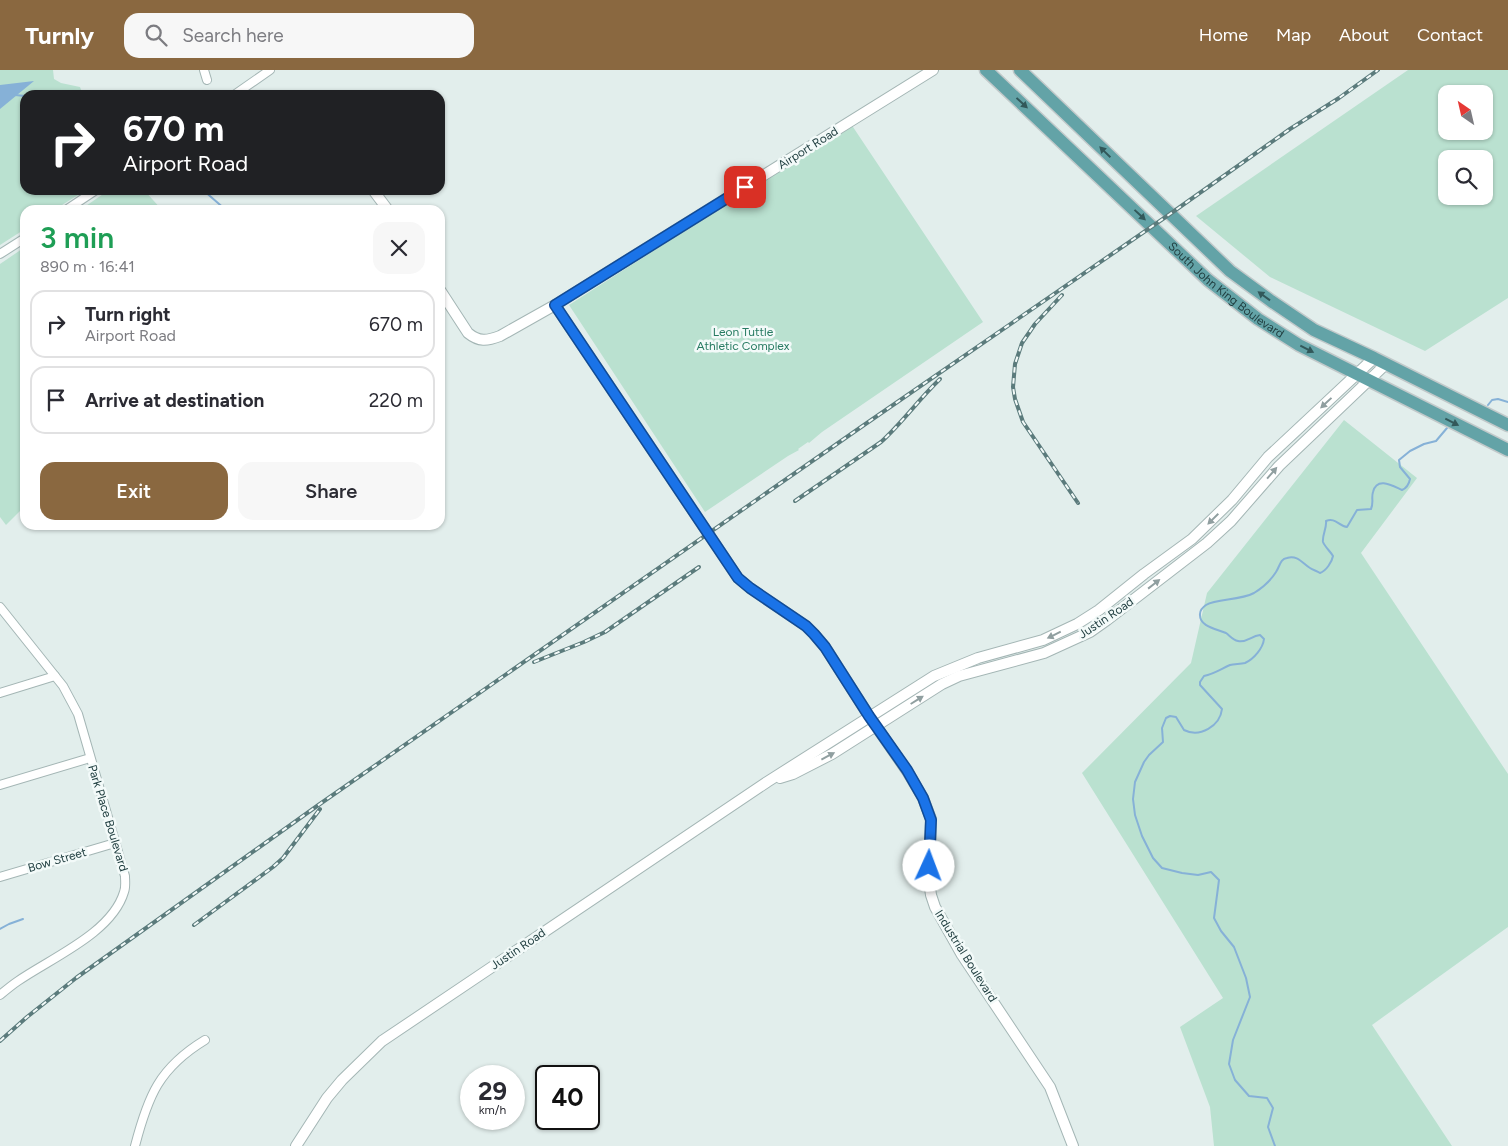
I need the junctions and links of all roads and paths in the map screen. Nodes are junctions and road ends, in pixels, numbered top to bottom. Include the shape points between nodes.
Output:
1 (204, 70) edge
2 (270, 70) edge
3 (933, 70) edge
4 (986, 70) edge
5 (1020, 70) edge
6 (207, 80) dead end
7 (241, 90) edge
8 (88, 195) edge
9 (74, 205) edge
10 (20, 241) edge
11 (0, 254) edge
12 (445, 298) edge
13 (555, 305) junction
14 (1374, 358) junction
15 (1386, 364) junction
16 (1357, 374) junction
17 (1369, 380) junction
18 (1508, 425) edge
19 (1508, 450) edge
20 (0, 607) edge
21 (978, 658) junction
22 (981, 670) junction
23 (55, 676) junction
24 (0, 693) edge
25 (869, 716) junction
26 (876, 726) junction
27 (90, 758) junction
28 (767, 782) junction
29 (0, 784) edge
30 (115, 843) junction
31 (0, 877) edge
32 (0, 995) edge
33 (205, 1040) dead end
34 (135, 1146) edge
35 (296, 1146) edge
36 (1073, 1146) edge

1 - 6 street
2 - 7 street
3 - 13 street, Airport Road
4 -> 16 main road, South John King Boulevard via 1208,280 1258,319
14 -> 5 main road, South John King Boulevard via 1314,330 1230,271
8 - 9 street
10 - 11 street
12 - 13 street, Airport Road via 468,333 482,341 500,336
13 - 25 street, Industrial Boulevard via 738,578 814,634
14 - 15 main road, South John King Boulevard
14 - 16 street, Justin Road
15 - 17 street, Justin Road
15 - 18 main road, South John King Boulevard
16 - 17 main road, South John King Boulevard
16 -> 21 street, Justin Road via 1268,457 1232,500 1192,539 1099,610 1043,640
17 -> 19 main road, South John King Boulevard
22 -> 17 street, Justin Road via 1044,653 1090,632 1107,620 1207,543 1231,521 1279,466
20 - 23 street, Park Place Boulevard
21 - 22 street
21 - 25 street, Justin Road via 934,676
26 -> 22 street, Justin Road via 942,684
23 - 24 street
23 - 27 street, Park Place Boulevard via 78,714
25 - 26 street, Industrial Boulevard
25 - 28 street, Justin Road
28 -> 26 street, Justin Road via 793,774 832,754
26 - 36 street, Industrial Boulevard via 907,770 931,820 929,881 939,916 1050,1087
27 - 29 street
27 - 30 street, Park Place Boulevard
28 - 35 street, Justin Road via 382,1041 327,1098
30 - 31 street, Bow Street
30 - 32 street, Park Place Boulevard via 125,876 125,891 107,920 92,934
33 - 34 street via 179,1058 163,1076 142,1120

